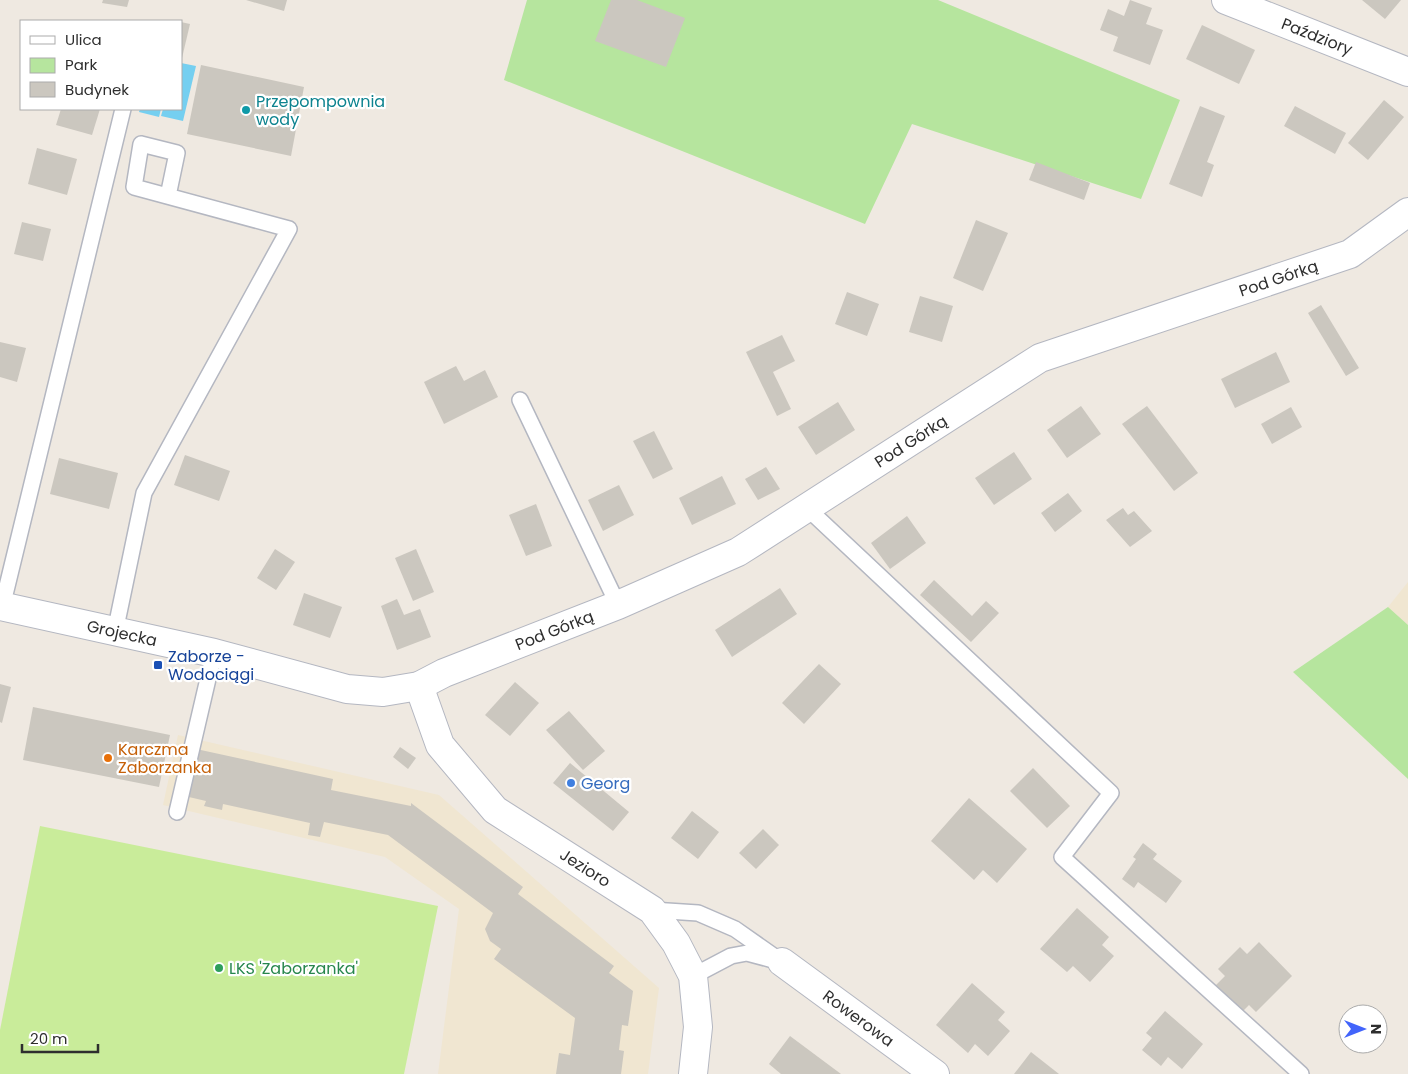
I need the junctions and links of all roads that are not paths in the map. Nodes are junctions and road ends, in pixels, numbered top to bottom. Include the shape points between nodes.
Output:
1 (1226, 0) edge
2 (1408, 72) edge
3 (123, 110) edge
4 (168, 196) dead end
5 (1408, 212) edge
6 (520, 400) dead end
7 (807, 508) junction
8 (618, 605) junction
9 (1, 607) edge
10 (115, 632) junction
11 (214, 653) junction
12 (419, 686) junction
13 (177, 812) dead end
14 (652, 910) junction
15 (782, 962) junction
16 (692, 976) junction
17 (693, 1074) edge
18 (936, 1074) edge
19 (1301, 1074) edge

1 - 2 street, Paździory
3 - 9 lane
4 - 10 lane via 289,228 144,493
5 - 7 street, Pod Górką via 1350,254 1040,358
6 - 8 lane
7 - 8 street, Pod Górką via 738,552
7 - 19 lane via 1111,793 1062,857
8 - 12 street, Pod Górką via 444,673
9 - 10 street, Grojecka
10 - 11 street, Grojecka
11 - 12 street, Grojecka via 347,689 383,692
11 - 13 lane
12 - 14 street, Jezioro via 440,745 495,810
14 - 15 lane, Rowerowa via 698,913 735,929
14 - 16 street, Jezioro via 676,943
15 - 16 lane, Rowerowa via 747,954 732,956
15 - 18 street, Rowerowa
16 - 17 street, Jezioro via 698,1027

